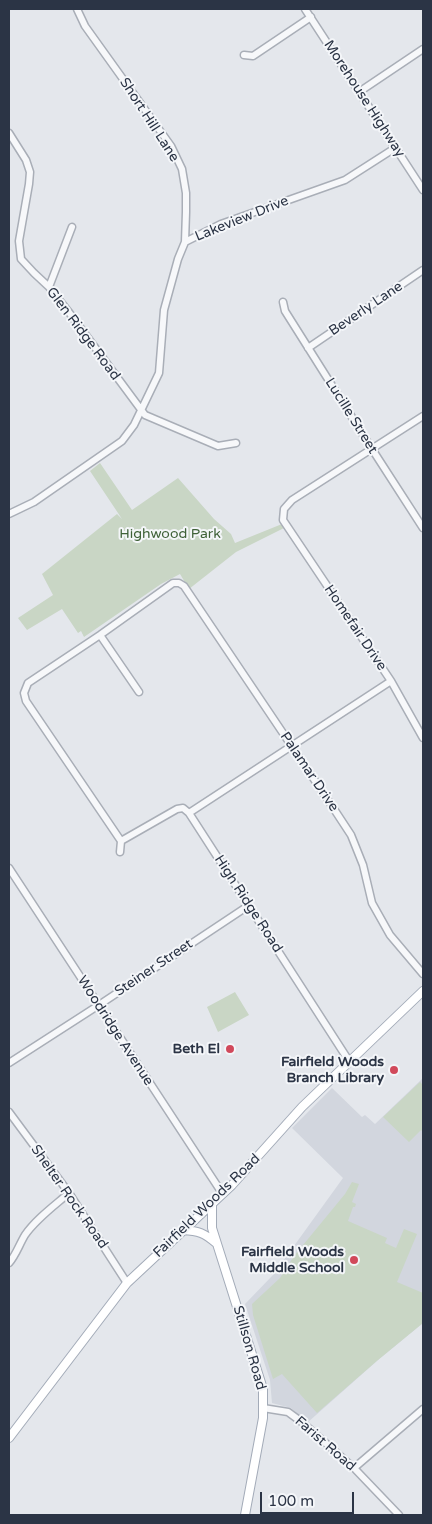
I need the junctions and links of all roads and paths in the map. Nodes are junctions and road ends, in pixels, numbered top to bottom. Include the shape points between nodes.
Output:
1 (77, 9) edge
2 (305, 9) edge
3 (310, 17) junction
4 (423, 49) edge
5 (244, 55) dead end
6 (359, 92) junction
7 (9, 133) edge
8 (395, 148) junction
9 (423, 190) edge
10 (72, 227) dead end
11 (185, 242) junction
12 (423, 270) edge
13 (49, 287) junction
14 (283, 302) dead end
15 (308, 348) junction
16 (141, 411) junction
17 (423, 416) edge
18 (236, 443) dead end
19 (372, 449) junction
20 (9, 514) edge
21 (423, 528) edge
22 (100, 635) junction
23 (391, 681) junction
24 (139, 692) dead end
25 (423, 738) edge
26 (292, 747) junction
27 (189, 813) junction
28 (121, 841) junction
29 (120, 852) dead end
30 (9, 868) edge
31 (248, 906) junction
32 (423, 974) edge
33 (423, 990) edge
34 (99, 1005) junction
35 (349, 1061) junction
36 (9, 1063) edge
37 (9, 1112) edge
38 (69, 1193) junction
39 (222, 1194) junction
40 (212, 1204) junction
41 (183, 1230) junction
42 (216, 1243) junction
43 (9, 1263) edge
44 (127, 1283) junction
45 (264, 1408) junction
46 (423, 1409) edge
47 (9, 1438) edge
48 (354, 1468) junction
49 (245, 1515) edge
50 (399, 1515) edge

1 - 11 street, Short Hill Lane via 85,26 171,146 182,170 186,202
2 - 3 street, Morehouse Highway
3 - 5 street via 253,56
3 - 6 street, Morehouse Highway
4 - 6 street
6 - 8 street, Morehouse Highway
7 - 13 street, Glen Ridge Road via 30,172 18,241 21,259
8 - 9 street, Morehouse Highway
8 - 11 street, Lakeview Drive via 345,180 222,224
10 - 13 street
11 - 16 street, Lakeview Drive via 164,310 159,373
12 - 15 street, Beverly Lane
13 - 16 street, Glen Ridge Road
14 - 15 street, Lucille Street via 284,311
15 - 19 street, Lucille Street
16 - 18 street, Glen Ridge Road via 145,416 218,446
16 - 20 street, Lakeview Drive via 122,441 34,502
17 - 19 street
19 - 21 street, Lucille Street
19 - 23 street, Homefair Drive via 292,500 284,509 283,520
22 - 24 street
22 - 26 street, Palamar Drive via 173,583 179,583
22 - 28 street via 28,683 24,693 26,701
23 - 25 street, Homefair Drive
23 - 26 street
26 - 27 street
26 - 32 street, Palamar Drive via 351,835 363,865 372,903 390,935
27 - 28 street via 183,808 177,809
27 - 31 street, High Ridge Road
28 - 29 street
30 - 34 street, Woodridge Avenue
31 - 34 street, Steiner Street
31 - 35 street, High Ridge Road
33 - 35 main road, Fairfield Woods Road
34 - 36 street, Steiner Street
34 - 39 street, Woodridge Avenue
35 - 39 main road, Fairfield Woods Road via 302,1106
37 - 38 street, Shelter Rock Road
38 - 43 street via 25,1235
38 - 44 street, Shelter Rock Road
39 - 40 main road, Fairfield Woods Road
40 - 41 main road, Fairfield Woods Road
40 - 42 main road, Stillson Road
41 - 42 main road via 197,1231
41 - 44 main road, Fairfield Woods Road
42 - 45 main road, Stillson Road via 258,1372
44 - 47 main road, Fairfield Woods Road
45 - 48 street, Farist Road via 288,1412
45 - 49 main road, Stillson Road
46 - 48 street
48 - 50 street, Farist Road

